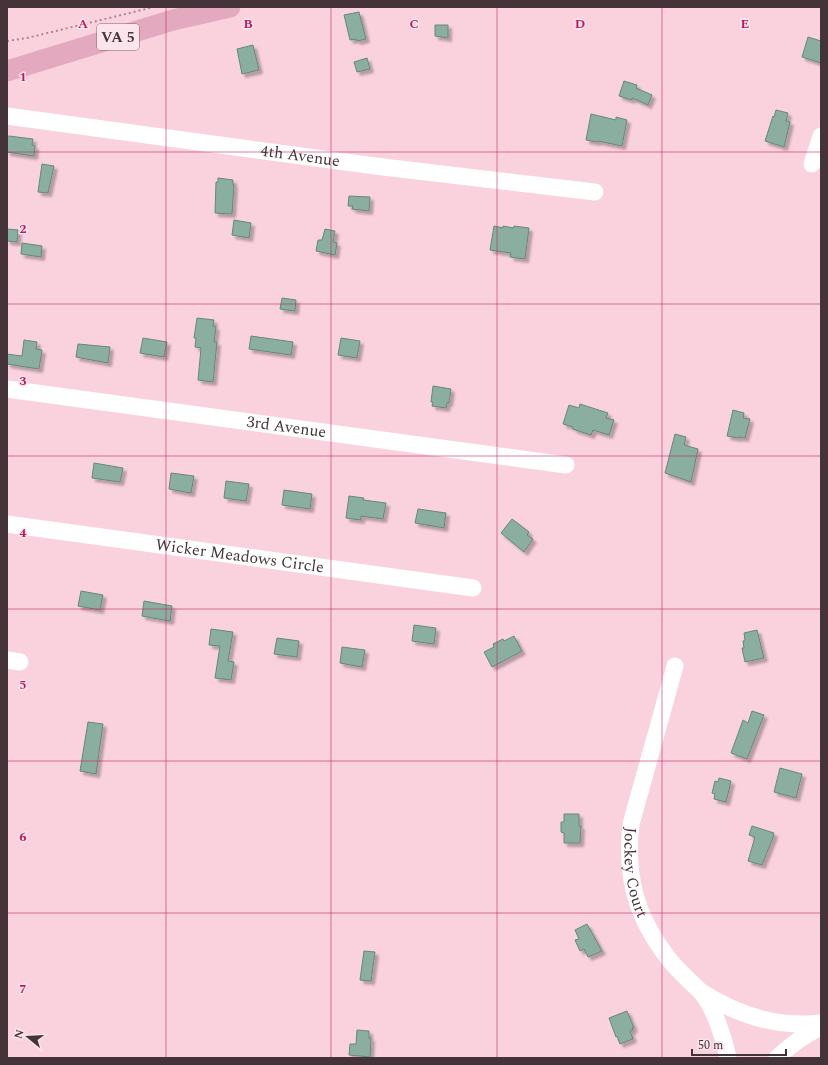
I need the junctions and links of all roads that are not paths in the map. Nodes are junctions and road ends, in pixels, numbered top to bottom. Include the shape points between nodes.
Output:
1 (230, 7) edge
2 (7, 71) edge
3 (7, 116) edge
4 (821, 136) edge
5 (812, 164) dead end
6 (595, 192) dead end
7 (7, 389) edge
8 (566, 465) dead end
9 (7, 524) edge
10 (473, 588) dead end
11 (675, 666) dead end
12 (701, 992) junction
13 (821, 1023) edge
14 (821, 1026) edge
15 (728, 1058) edge
16 (777, 1058) edge

1 - 2 main road, VA 5 via 173,20
3 - 6 street, 4th Avenue via 375,166
4 - 5 street
7 - 8 street, 3rd Avenue
9 - 10 street, Wicker Meadows Circle
11 - 12 street, Jockey Court via 633,818 629,845 630,870 634,895 654,940
12 - 13 street via 731,1009 759,1018 787,1023
12 - 15 street, Jockey Court via 721,1031
14 - 16 street

